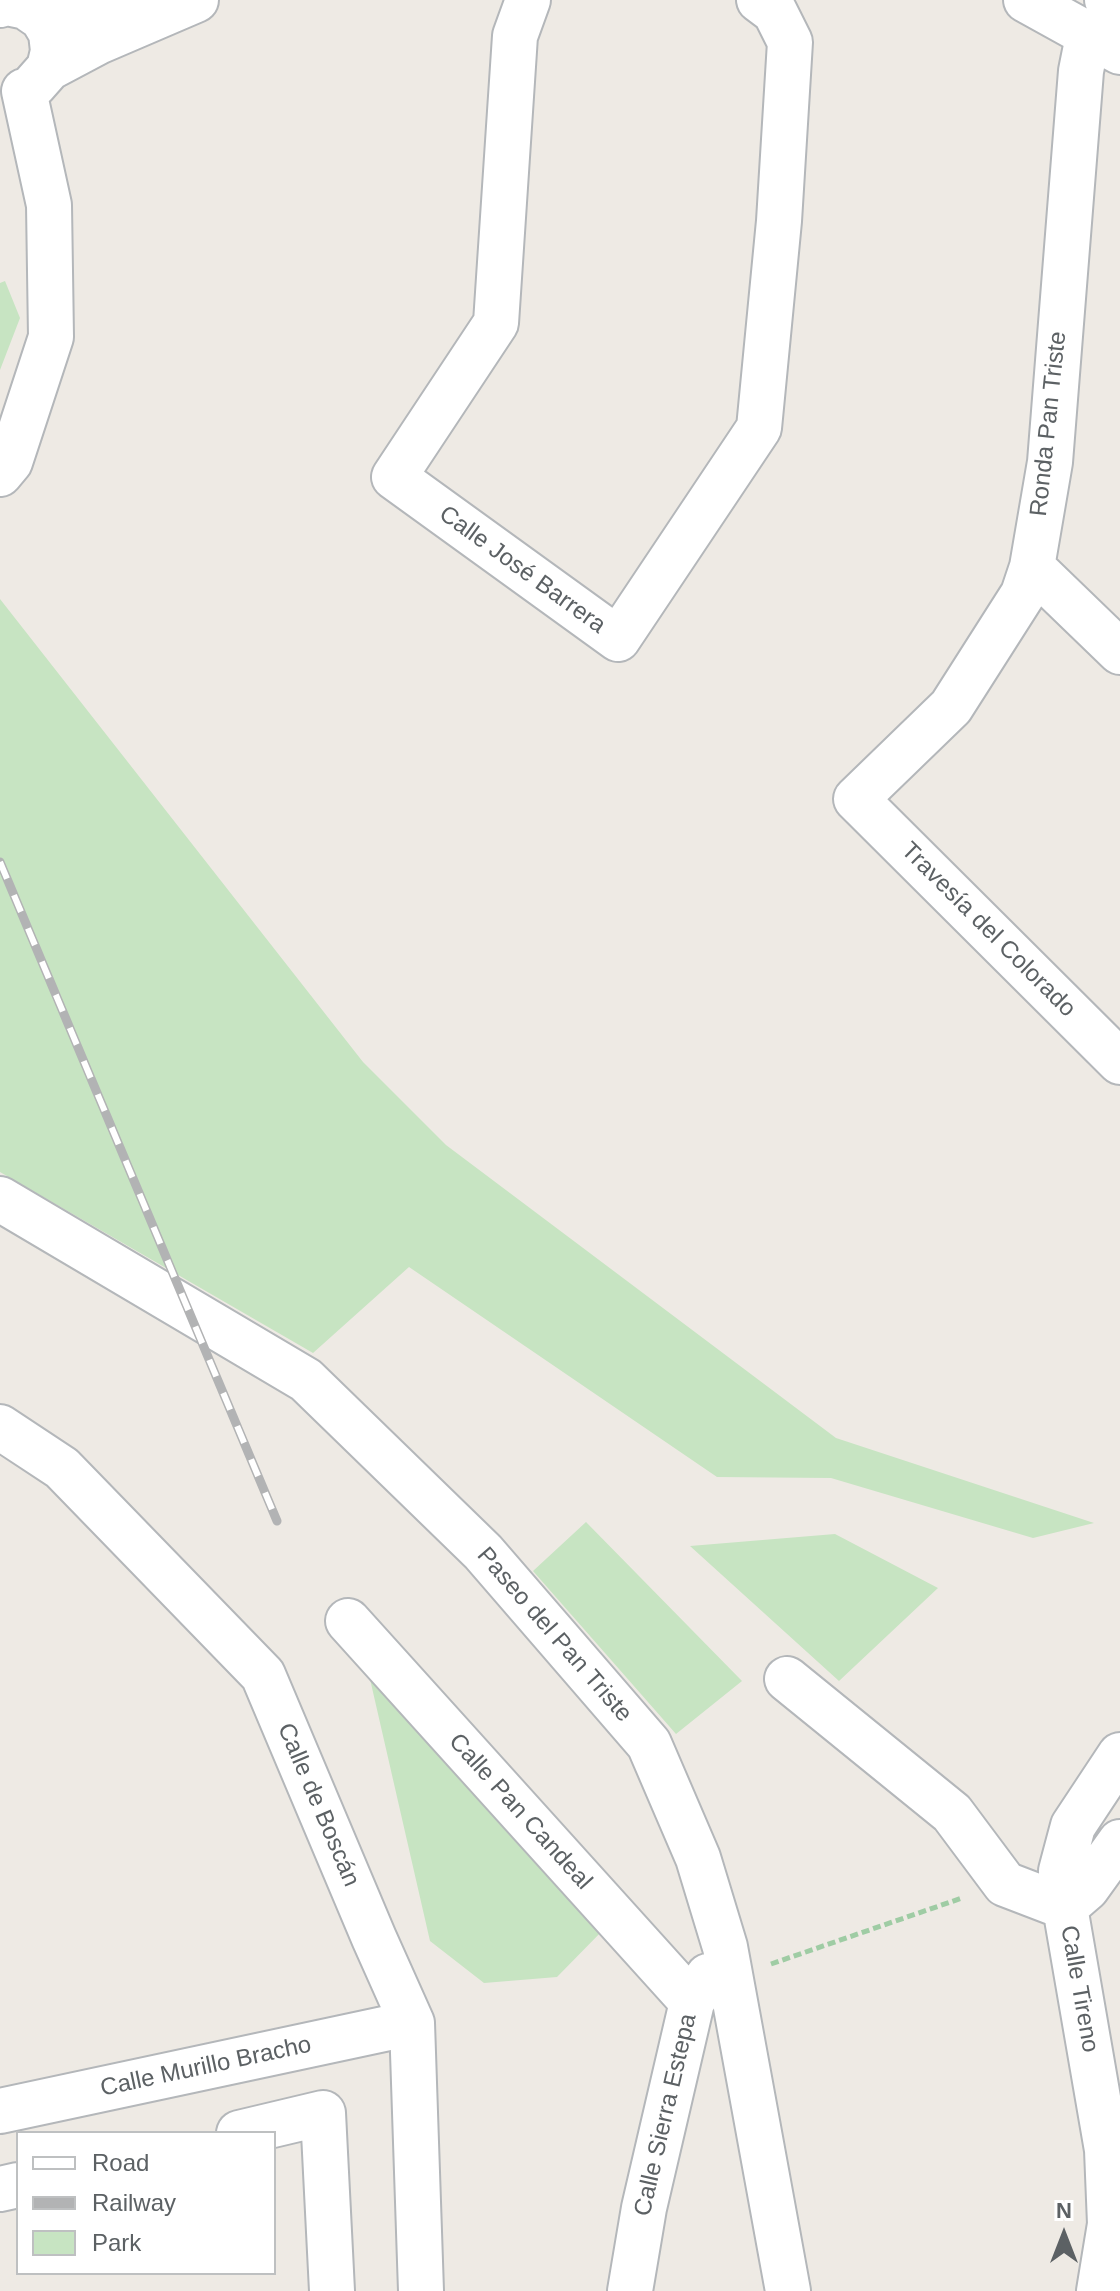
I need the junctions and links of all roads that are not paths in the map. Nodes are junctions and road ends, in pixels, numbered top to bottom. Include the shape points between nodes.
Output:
1 (124, 0) edge
2 (196, 0) edge
3 (528, 0) edge
4 (759, 0) edge
5 (1026, 0) edge
6 (14, 6) edge
7 (1120, 7) edge
8 (1105, 30) edge
9 (24, 84) edge
10 (0, 474) edge
11 (1032, 567) junction
12 (1120, 652) edge
13 (856, 799) joint
14 (1120, 1062) edge
15 (0, 1199) edge
16 (0, 1427) edge
17 (348, 1621) dead end
18 (787, 1679) dead end
19 (1120, 1755) edge
20 (1117, 1853) edge
21 (1065, 1907) junction
22 (728, 1962) junction
23 (692, 2002) junction
24 (412, 2023) junction
25 (278, 2052) junction
26 (0, 2111) edge
27 (295, 2120) junction
28 (248, 2131) edge
29 (332, 2291) edge
30 (421, 2291) edge
31 (630, 2291) edge
32 (788, 2291) edge
33 (1099, 2291) edge

1 - 6 street via 94,13
2 - 9 street via 98,42
3 - 4 street, Calle José Barrera via 515,36 496,323 394,477 618,639 759,428 790,42 775,12
5 - 8 street
6 - 9 street via 51,33 53,51
7 - 8 street
8 - 11 street, Ronda Pan Triste via 1081,71 1050,462
9 - 10 street via 49,205 51,337 10,462
11 - 12 street
11 - 13 street, Ronda Pan Triste via 1023,594 951,707
13 - 14 street, Travesía del Colorado
15 - 22 street, Paseo del Pan Triste via 306,1380 483,1552 649,1744 698,1858
16 - 24 street, Calle de Boscán via 62,1468 263,1675
17 - 23 street, Calle Pan Candeal
18 - 21 street, Calle Tireno via 952,1813 1005,1884
19 - 21 street via 1073,1826 1061,1871
20 - 21 street
21 - 33 street, Calle Tireno via 1107,2150 1110,2224
22 - 23 street, Calle Sierra Estepa
22 - 32 street, Paseo del Pan Triste
23 - 31 street, Calle Sierra Estepa
24 - 25 street, Calle Murillo Bracho
24 - 30 street, Calle de Boscán
25 - 26 street, Calle Murillo Bracho
25 - 27 street
27 - 28 street
27 - 29 street via 323,2113

